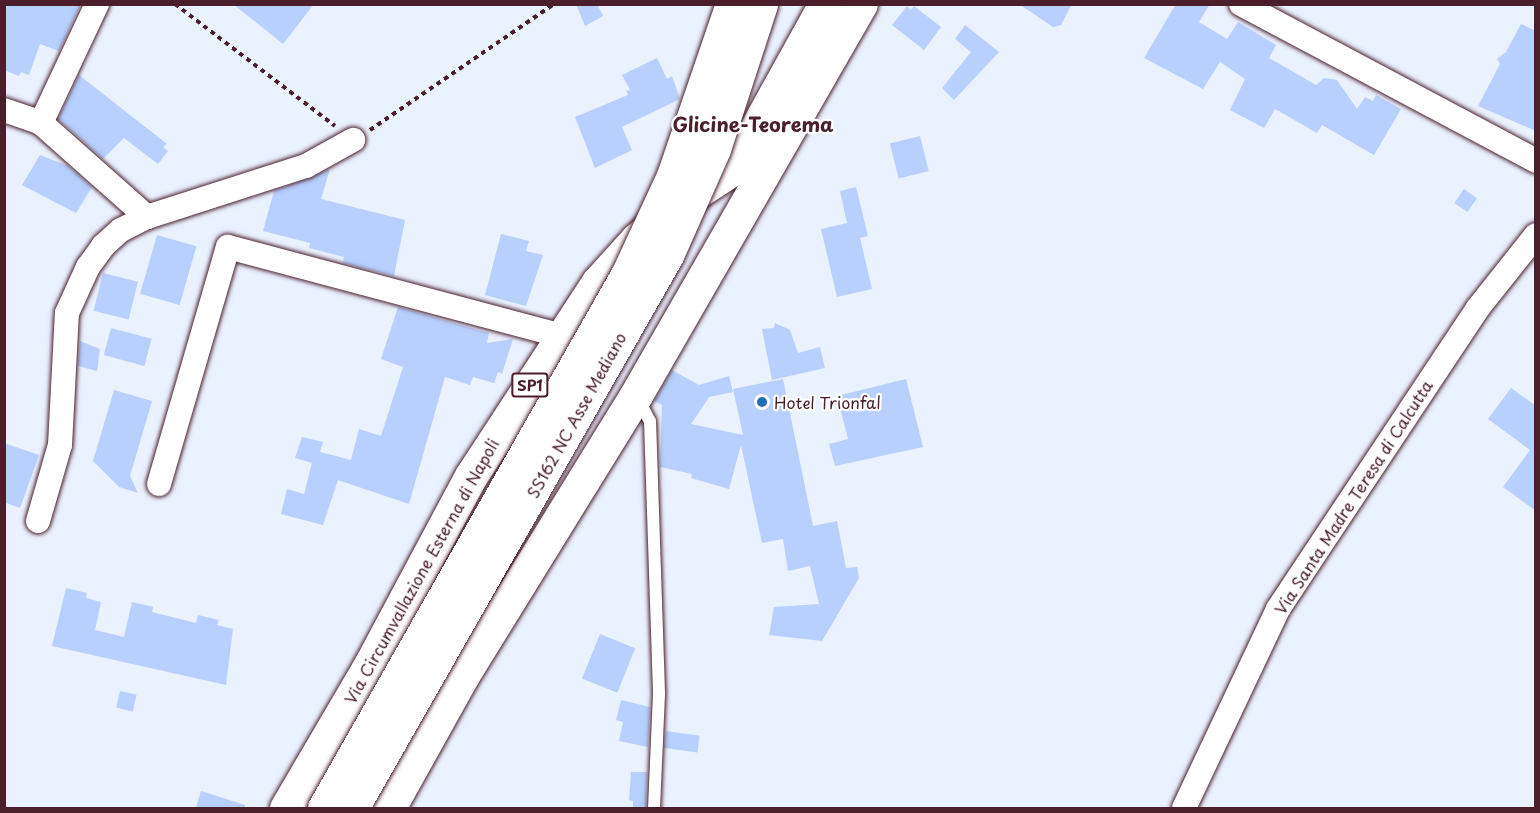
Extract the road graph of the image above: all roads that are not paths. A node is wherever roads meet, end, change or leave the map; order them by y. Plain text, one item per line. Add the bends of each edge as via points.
1 (97, 4) edge
2 (732, 4) edge
3 (761, 4) edge
4 (825, 4) edge
5 (861, 4) edge
6 (1241, 4) edge
7 (4, 110) edge
8 (41, 123) junction
9 (353, 140) road end
10 (1536, 161) edge
11 (147, 217) junction
12 (1536, 235) edge
13 (562, 336) junction
14 (636, 395) junction
15 (159, 484) dead end
16 (38, 521) dead end
17 (286, 808) edge
18 (324, 808) edge
19 (352, 808) edge
20 (389, 808) edge
21 (654, 808) edge
22 (1184, 808) edge

1 - 8 street
2 - 18 main road, SS162 NC Asse Mediano, bridge via 673,176 628,273
3 - 19 main road, SS162 NC Asse Mediano, bridge via 714,149 667,255
4 - 13 main road, Via Circumvallazione Esterna di Napoli / SP1 via 734,168 673,208 636,240 598,282
5 - 14 main road
6 - 10 street
7 - 8 street
8 - 11 street
9 - 11 street via 306,166
11 - 16 street via 121,230 103,246 73,296 67,313 60,445
12 - 22 street, Via Santa Madre Teresa di Calcutta via 1478,308 1278,609
13 - 15 street via 228,247
13 - 17 main road, Via Circumvallazione Esterna di Napoli / SP1 via 471,476 371,663
14 - 20 main road via 463,675
14 - 21 lane via 650,421 659,694

